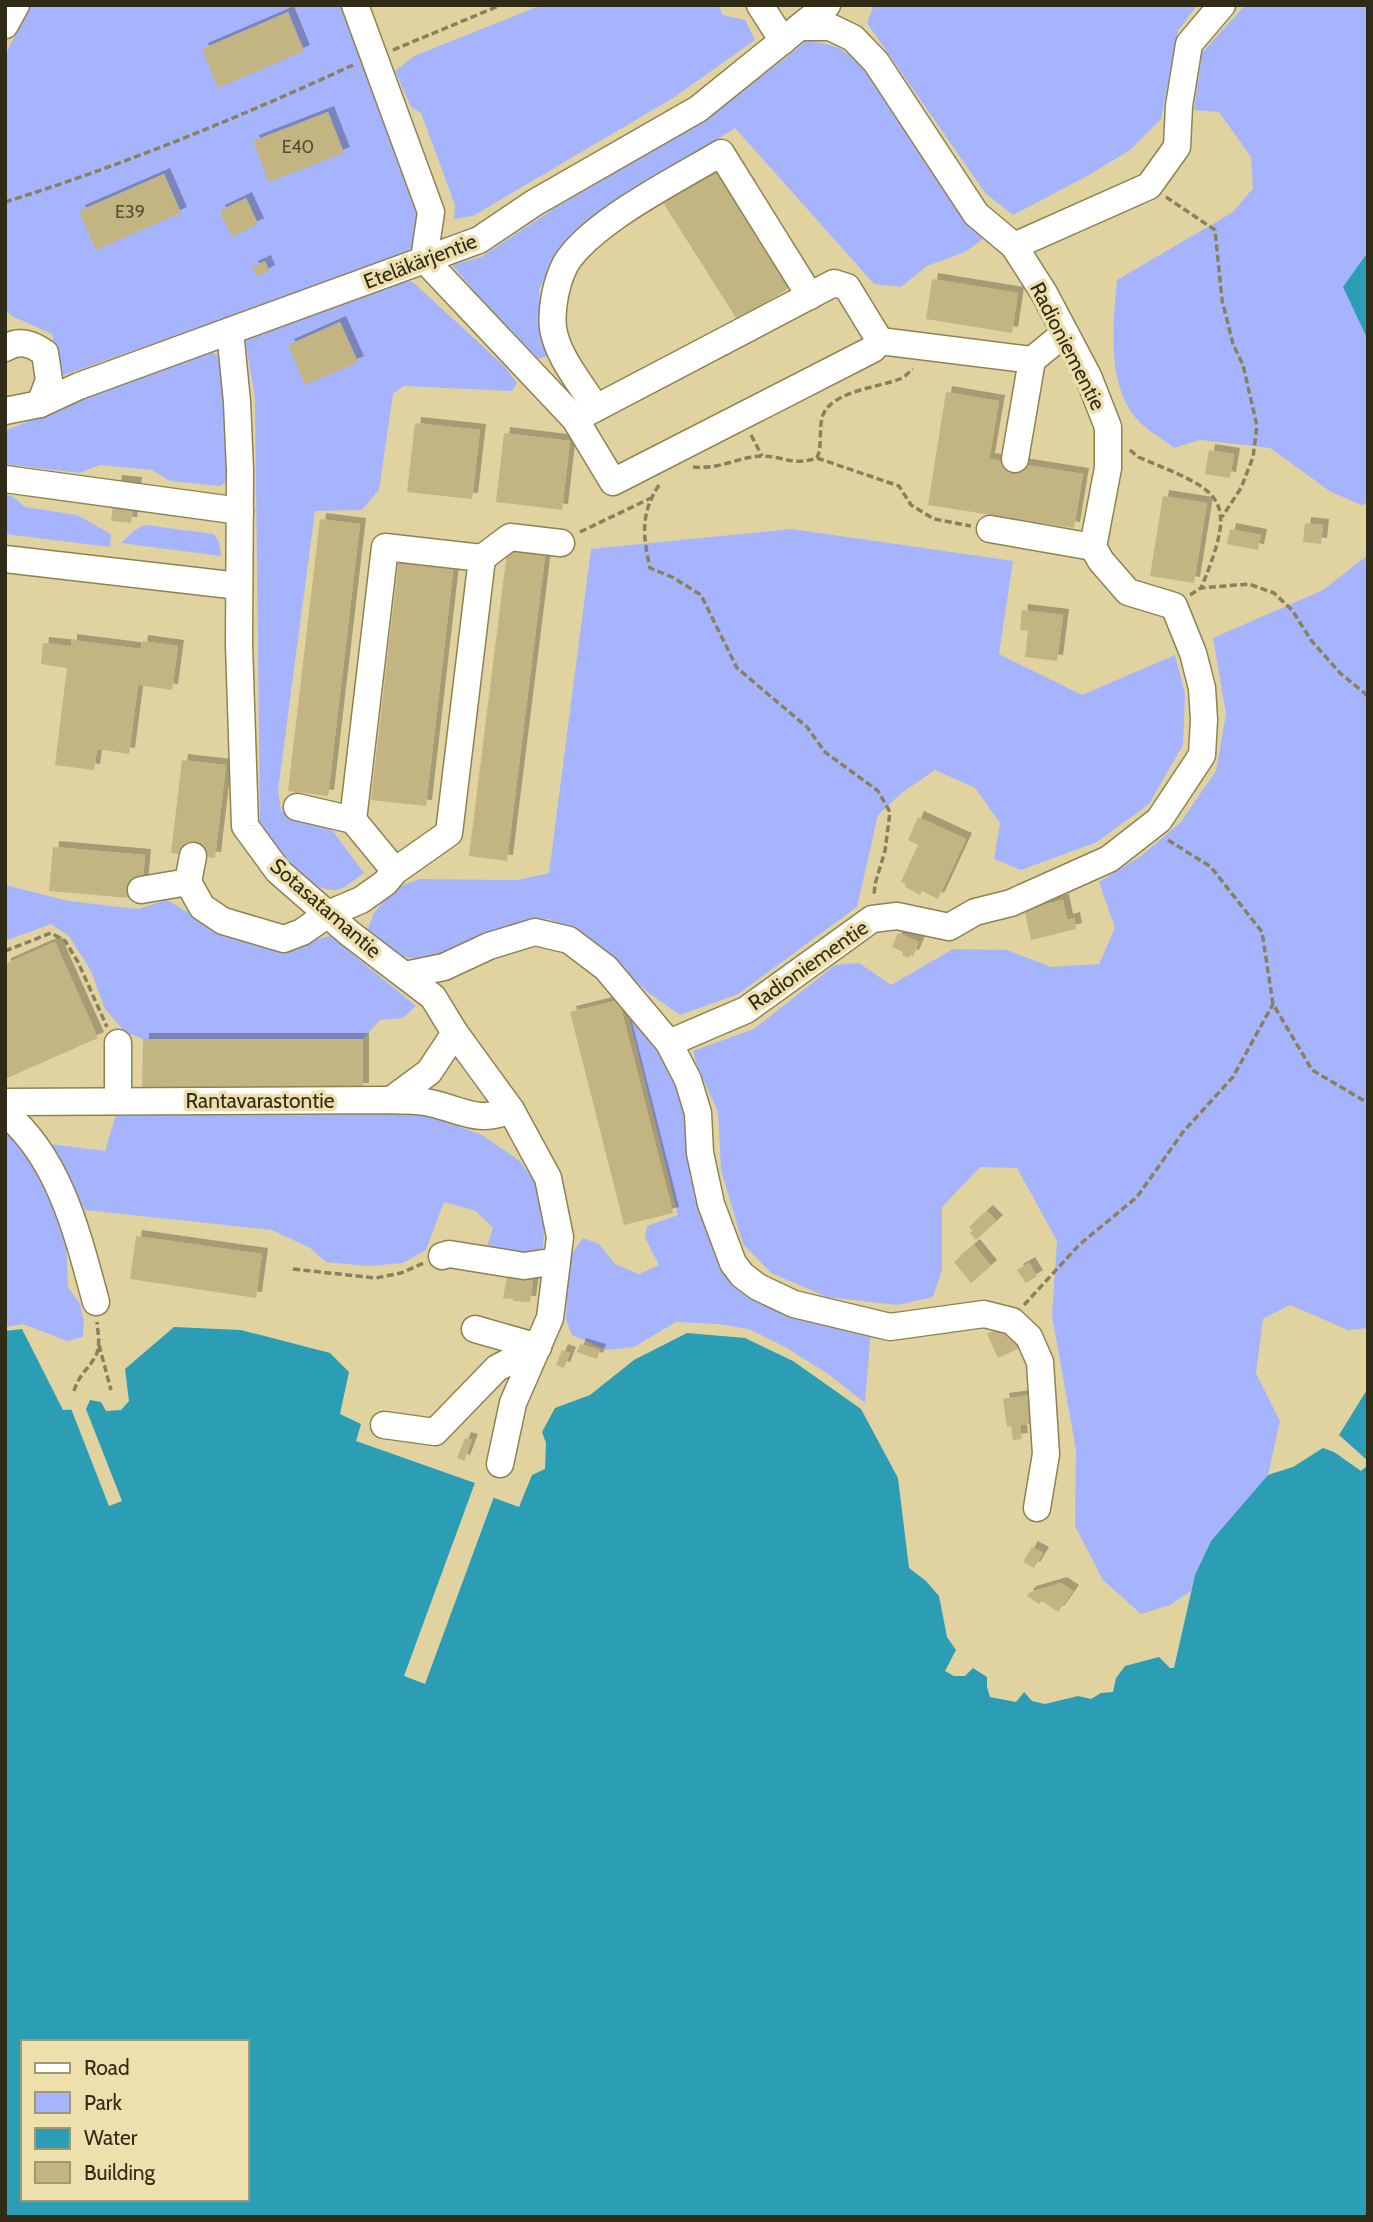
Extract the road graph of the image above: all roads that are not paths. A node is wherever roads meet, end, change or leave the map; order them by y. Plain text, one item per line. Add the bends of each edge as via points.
1 (16, 5) edge
2 (355, 5) edge
3 (760, 5) edge
4 (827, 5) edge
5 (1222, 5) edge
6 (5, 25) edge
7 (792, 34) junction
8 (1014, 246) junction
9 (424, 259) junction
10 (810, 296) junction
11 (230, 331) junction
12 (1065, 333) junction
13 (880, 341) junction
14 (5, 348) edge
15 (1032, 360) junction
16 (40, 404) junction
17 (5, 411) edge
18 (585, 414) junction
19 (1015, 459) dead end
20 (17, 481) edge
21 (240, 512) junction
22 (990, 529) road end
23 (561, 543) road end
24 (1093, 547) junction
25 (482, 558) junction
26 (5, 559) edge
27 (239, 586) junction
28 (297, 807) dead end
29 (353, 820) junction
30 (194, 856) dead end
31 (395, 871) junction
32 (188, 882) junction
33 (141, 890) dead end
34 (328, 914) junction
35 (405, 975) junction
36 (455, 1034) junction
37 (118, 1043) road end
38 (669, 1043) junction
39 (118, 1100) junction
40 (391, 1100) junction
41 (5, 1102) edge
42 (511, 1110) junction
43 (5, 1113) edge
44 (442, 1256) road end
45 (557, 1261) junction
46 (96, 1302) road end
47 (475, 1329) dead end
48 (538, 1347) junction
49 (384, 1425) dead end
50 (500, 1464) dead end
51 (1037, 1507) dead end

1 - 6 street
2 - 9 street via 431,212
3 - 7 street
4 - 7 street, Eteläkärjentie
5 - 8 street via 1189,44 1177,147 1149,186
7 - 8 street, Radioniementie via 830,27 853,38 876,62 976,214
7 - 9 street, Eteläkärjentie via 698,108 479,240
8 - 12 street, Radioniementie
9 - 11 street, Eteläkärjentie
9 - 18 street
10 - 13 street via 834,283 847,287
10 - 18 street
10 - 18 street via 720,153 592,234 566,265 554,294 553,329
11 - 16 street, Eteläkärjentie
11 - 21 street, Sotasatamantie
12 - 15 street
12 - 24 street, Radioniementie via 1108,427 1108,468
13 - 15 street
13 - 18 street via 873,349 613,482
14 - 16 street via 31,343 45,353 49,380
15 - 19 street
16 - 17 street, Eteläkärjentie
20 - 21 street
21 - 27 street, Sotasatamantie
22 - 24 street
23 - 25 street via 510,537
24 - 38 street, Radioniementie via 1128,592 1174,606 1202,688 1202,755 1159,820 1109,859 948,927 897,916 872,919 746,1010
25 - 29 street via 385,547
25 - 31 street via 449,833
26 - 27 street
27 - 34 street, Sotasatamantie via 245,826 278,871
28 - 29 street
29 - 31 street
30 - 32 street
31 - 34 street via 361,900
32 - 33 street
32 - 34 street via 202,907 223,921 284,939
34 - 35 street, Sotasatamantie
35 - 36 street, Sotasatamantie via 433,997
35 - 38 street via 444,967 535,932 569,940 606,968
36 - 40 street via 429,1072
36 - 42 street, Sotasatamantie
37 - 39 street
38 - 51 street via 698,1113 710,1204 742,1275 794,1304 890,1328 984,1314 1012,1321 1029,1337 1040,1362 1046,1454
39 - 40 street, Rantavarastontie
39 - 41 street, Rantavarastontie
40 - 42 street, Rantavarastontie via 429,1103 467,1116 497,1116
42 - 45 street, Sotasatamantie via 548,1178 560,1237
43 - 46 street via 22,1127 46,1161 81,1247
44 - 45 street via 524,1266
45 - 48 street, Sotasatamantie via 550,1318
47 - 48 street
48 - 49 street via 496,1368 435,1432
48 - 50 street, Sotasatamantie via 513,1403

